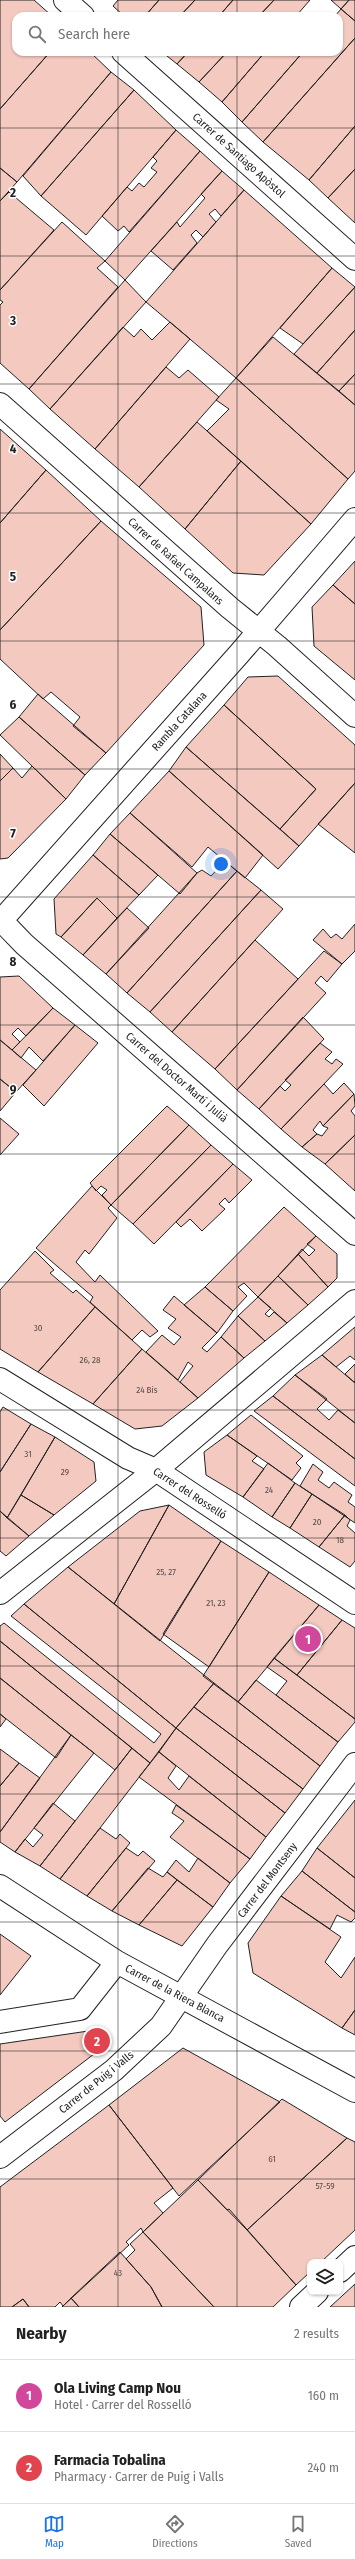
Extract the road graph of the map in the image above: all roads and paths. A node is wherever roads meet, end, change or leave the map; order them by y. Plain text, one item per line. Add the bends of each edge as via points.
1 (65, 0) edge
2 (78, 12) edge
3 (127, 56) edge
4 (355, 259) edge
5 (0, 404) edge
6 (355, 519) edge
7 (258, 630) junction
8 (355, 716) edge
9 (0, 920) edge
10 (355, 1234) edge
11 (355, 1301) edge
12 (0, 1379) edge
13 (156, 1470) junction
14 (0, 1593) edge
15 (355, 1603) edge
16 (355, 1764) edge
17 (0, 1886) edge
18 (117, 1962) junction
19 (181, 1997) junction
20 (0, 2022) edge
21 (355, 2091) edge
22 (0, 2157) edge
23 (355, 2257) edge
24 (343, 2268) edge
25 (314, 2295) edge
26 (301, 2307) edge

1 - 2 street
3 - 4 street, Carrer de Santiago Apòstol
5 - 7 street, Carrer de Rafael Campalans
6 - 7 street, Rambla Catalana
7 - 8 street, Carrer de Rafael Campalans
7 - 9 street, Rambla Catalana
9 - 10 street, Carrer del Doctor Martí i Julià via 24,944
11 - 13 street
12 - 13 street, Carrer del Rosselló via 128,1458
13 - 14 street
13 - 15 street, Carrer del Rosselló
16 - 19 street, Carrer del Montseny via 221,1939
17 - 18 street, Carrer de la Riera Blanca
18 - 19 street, Carrer de la Riera Blanca
18 - 20 street via 80,2009
19 - 21 street, Carrer de la Riera Blanca
19 - 22 street, Carrer de Puig i Valls via 161,2026 114,2070
23 - 24 street
25 - 26 street

